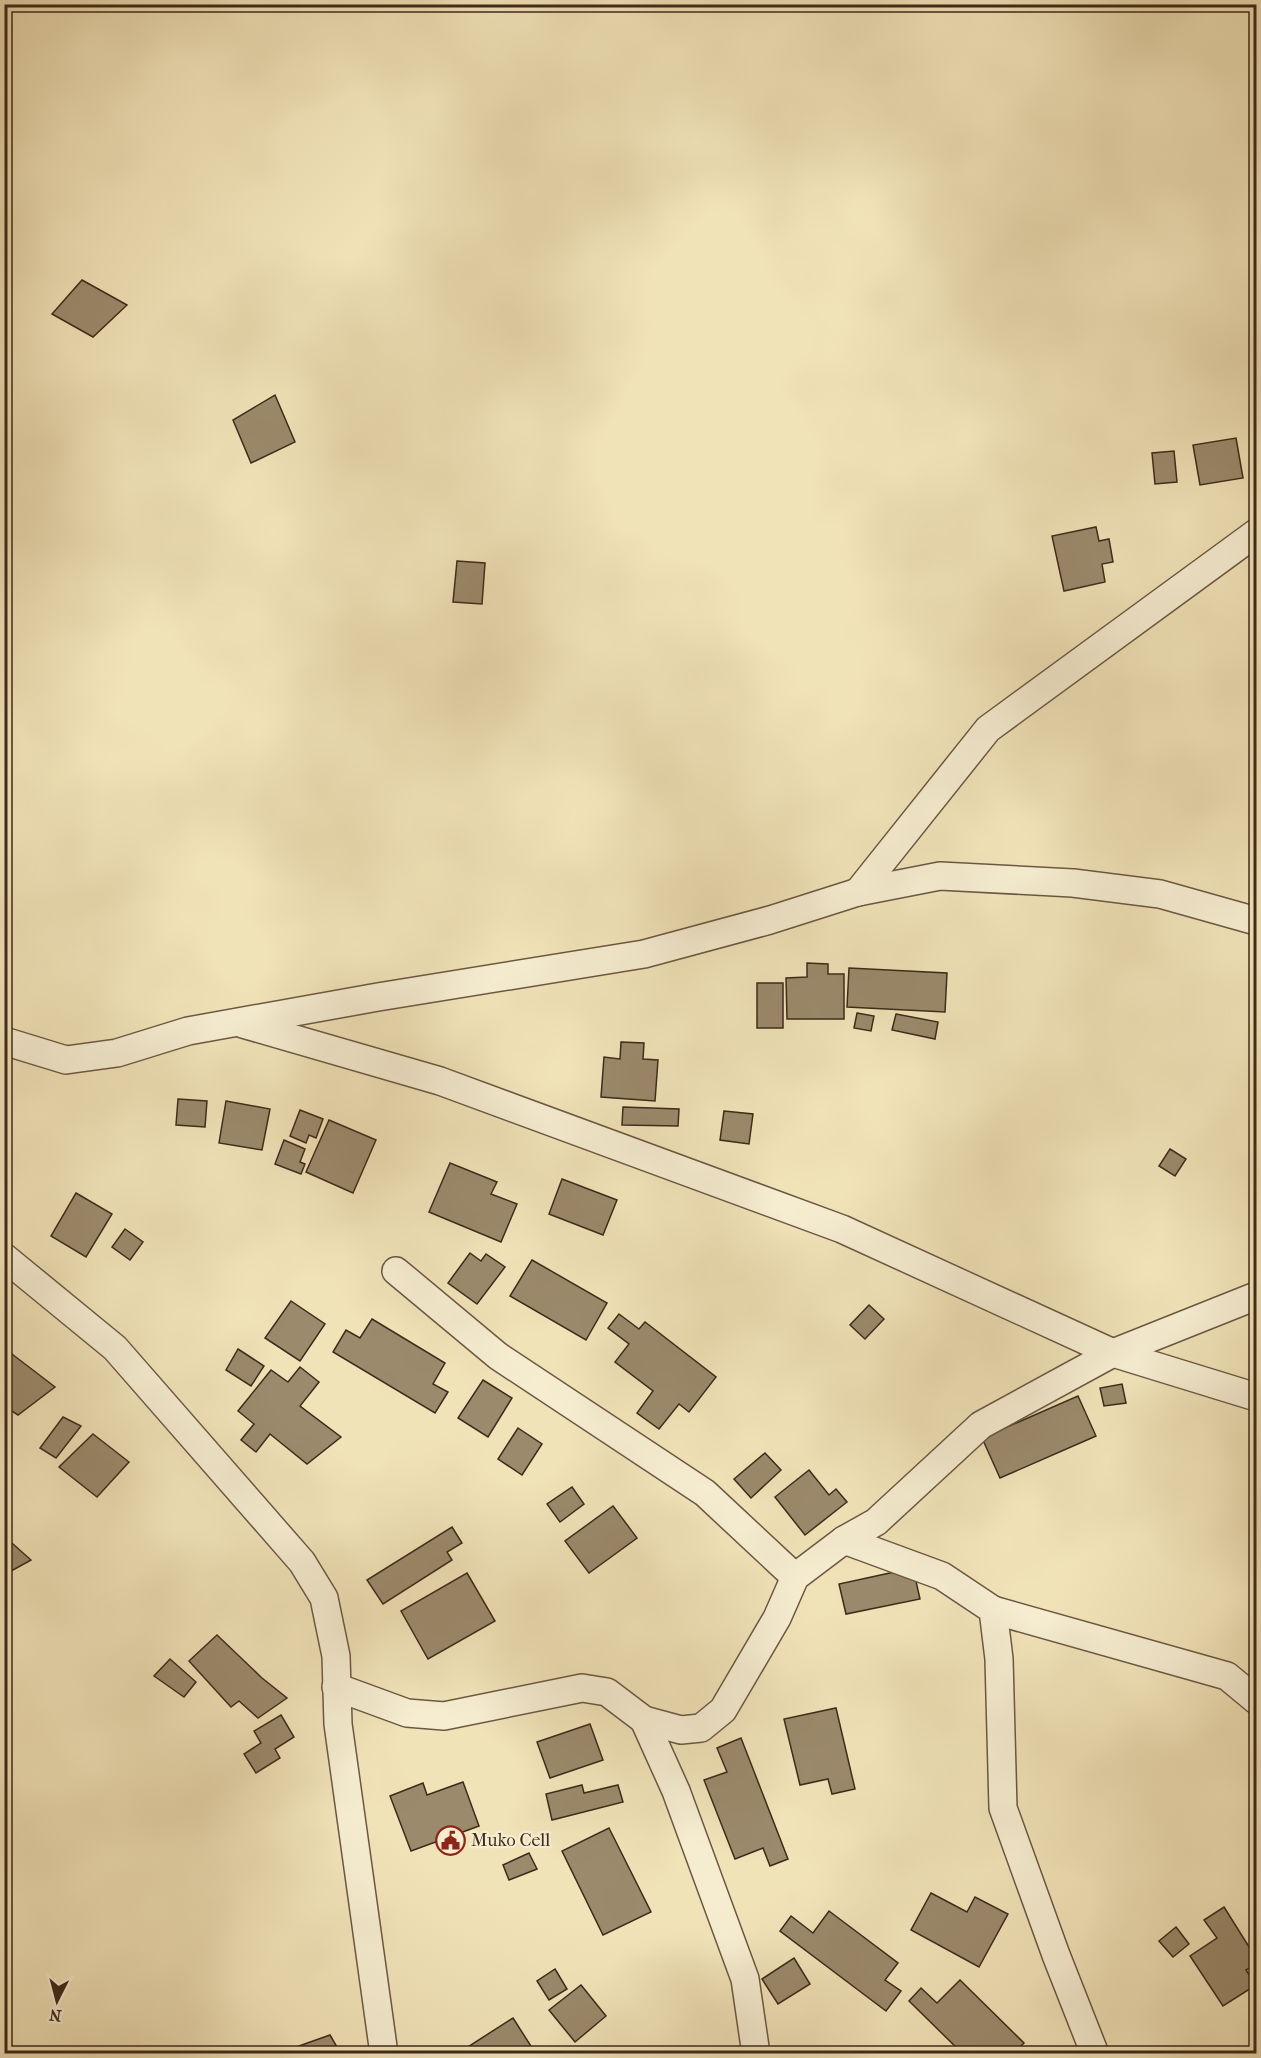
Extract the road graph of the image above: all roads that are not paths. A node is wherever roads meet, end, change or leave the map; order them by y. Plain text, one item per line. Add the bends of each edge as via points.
1 (1257, 533) edge
2 (858, 892) junction
3 (1257, 921) edge
4 (236, 1022) junction
5 (4, 1041) edge
6 (4, 1257) edge
7 (396, 1271) dead end
8 (1257, 1296) edge
9 (1113, 1353) junction
10 (1257, 1396) edge
11 (844, 1540) junction
12 (795, 1577) junction
13 (993, 1610) junction
14 (336, 1687) junction
15 (1257, 1700) edge
16 (644, 1720) junction
17 (384, 2054) edge
18 (756, 2054) edge
19 (1093, 2054) edge

1 - 2 street via 988,729
2 - 3 street via 940,876 1073,883 1160,894
2 - 4 street via 644,954
4 - 5 street via 188,1031 117,1053 66,1060
4 - 9 street via 440,1081 842,1229
6 - 14 street via 115,1348 302,1563 324,1598 336,1656
7 - 12 street via 498,1356 705,1493
8 - 9 street
9 - 10 street
9 - 11 street via 981,1425 876,1522
11 - 12 street
11 - 13 street via 942,1576
12 - 16 street via 777,1618 723,1710 702,1728 681,1730
13 - 15 street via 1227,1676
13 - 19 street via 999,1659 1003,1808
14 - 16 street via 407,1713 444,1716 582,1688 607,1692
14 - 17 street
16 - 18 street via 676,1791 745,1978

